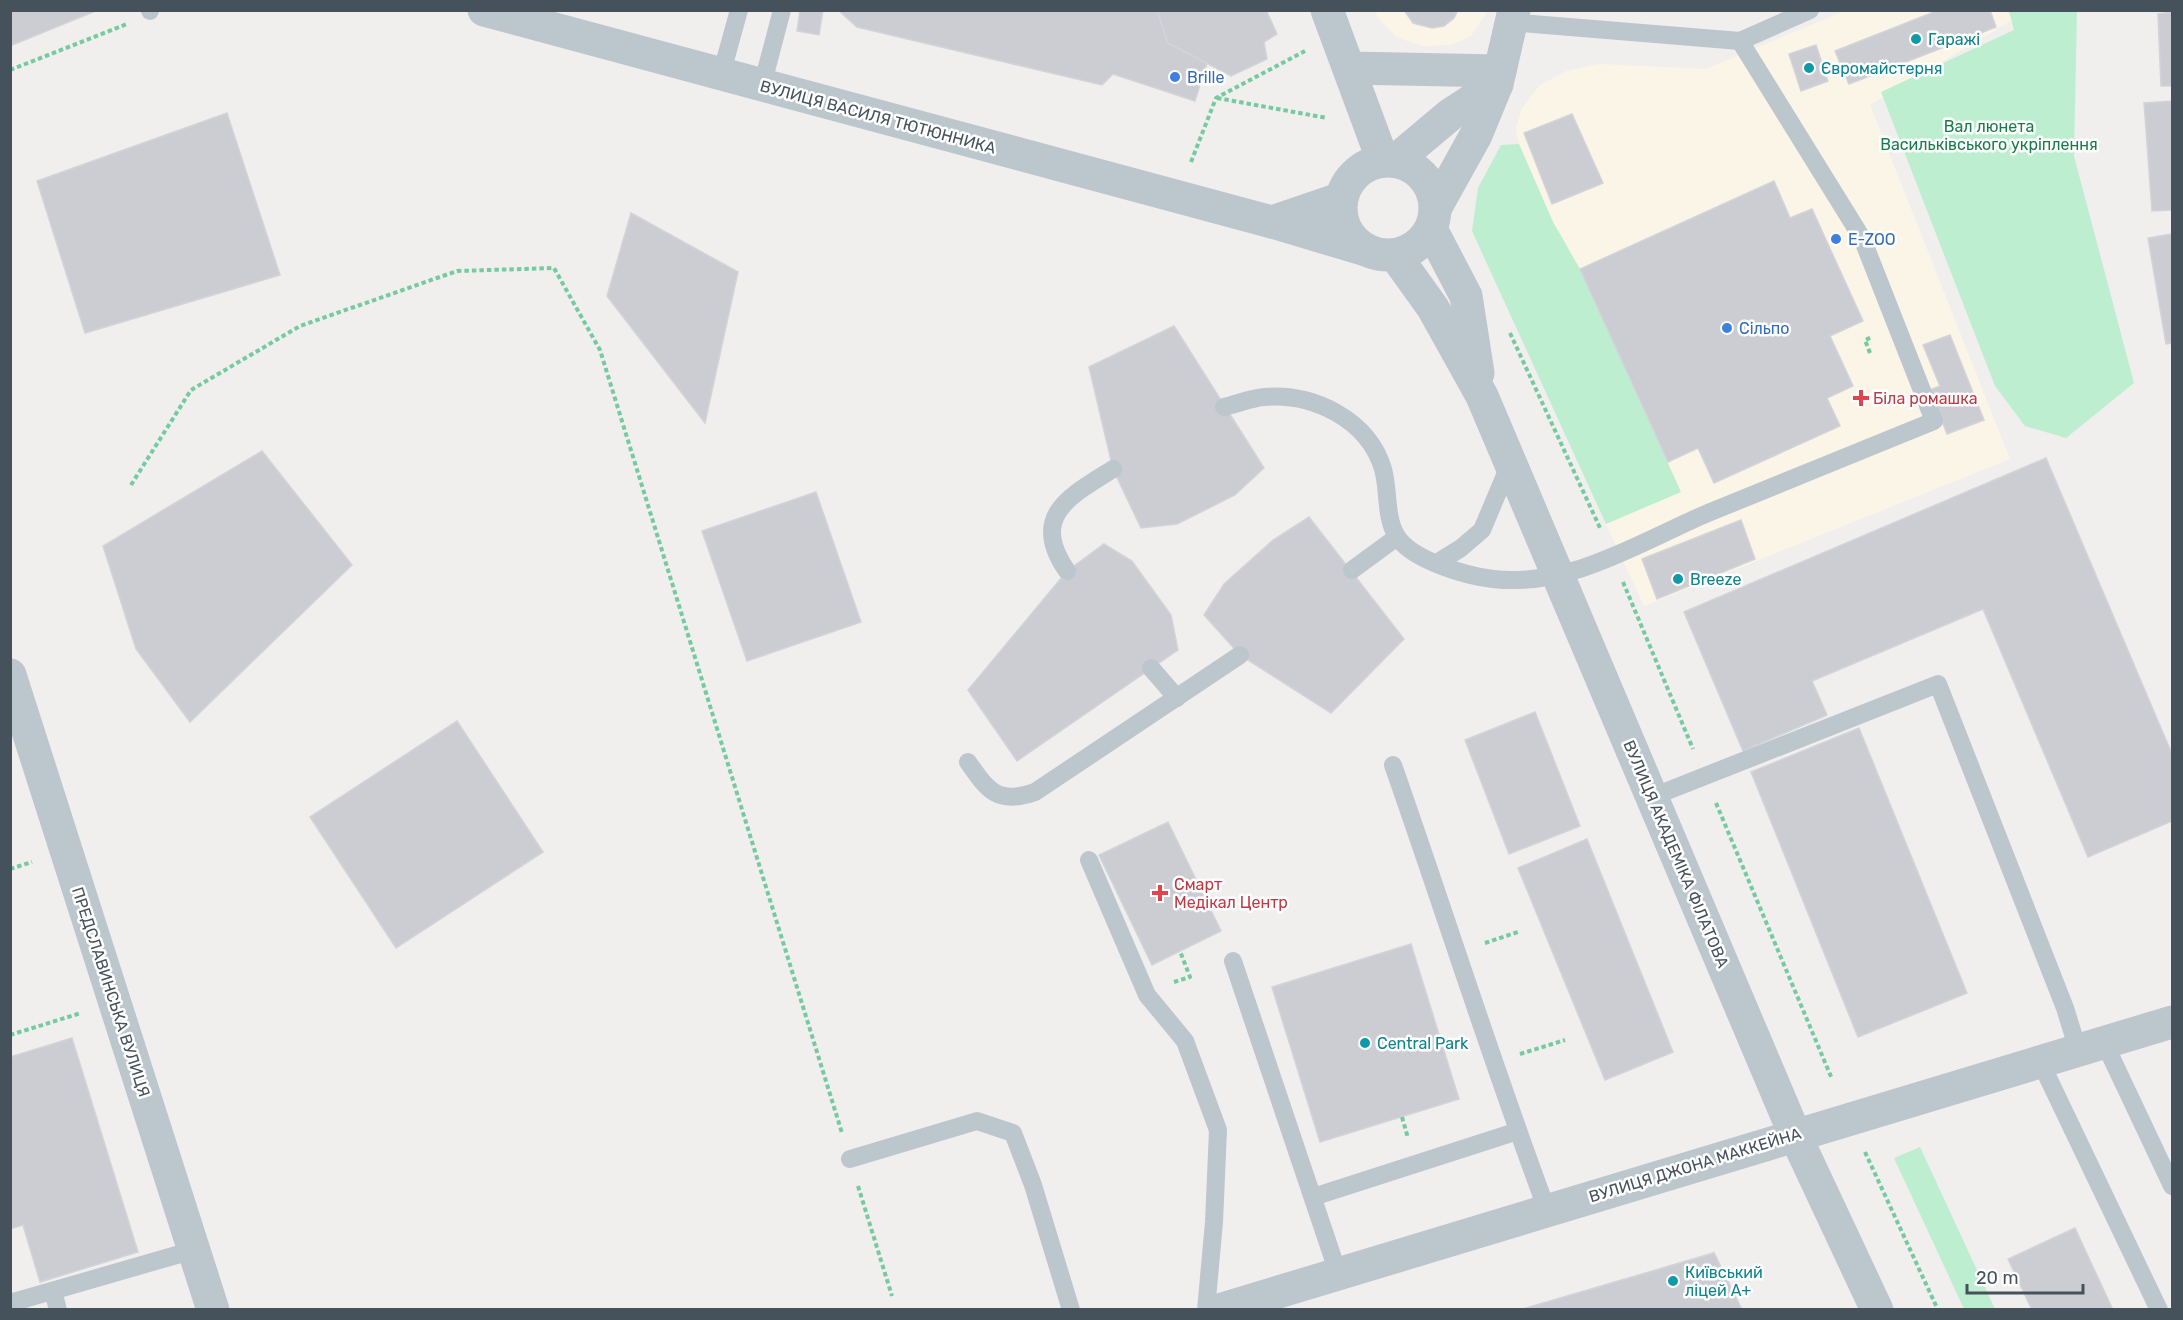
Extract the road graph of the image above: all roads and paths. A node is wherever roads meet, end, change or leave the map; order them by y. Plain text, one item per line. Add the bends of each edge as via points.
1 (484, 10) edge
2 (739, 10) edge
3 (782, 10) edge
4 (1327, 10) edge
5 (1810, 10) edge
6 (150, 11) edge
7 (1512, 16) edge
8 (1740, 41) junction
9 (1306, 50) dead end
10 (1350, 68) junction
11 (10, 70) edge
12 (721, 75) junction
13 (1498, 77) junction
14 (762, 86) junction
15 (1216, 98) junction
16 (1337, 120) dead end
17 (1389, 161) junction
18 (1188, 168) dead end
19 (1342, 198) junction
20 (1433, 218) junction
21 (1272, 222) junction
22 (1380, 253) junction
23 (1506, 323) dead end
24 (1482, 396) junction
25 (1224, 407) dead end
26 (1509, 466) junction
27 (1113, 469) dead end
28 (131, 485) dead end
29 (1397, 537) junction
30 (1613, 558) junction
31 (1437, 563) junction
32 (1352, 570) dead end
33 (1067, 571) dead end
34 (1556, 574) junction
35 (1240, 655) dead end
36 (1151, 668) dead end
37 (10, 675) edge
38 (1177, 698) junction
39 (968, 762) dead end
40 (1393, 765) dead end
41 (1705, 778) junction
42 (1652, 797) junction
43 (1089, 860) dead end
44 (36, 861) dead end
45 (10, 869) edge
46 (1518, 932) dead end
47 (1459, 952) junction
48 (1233, 961) dead end
49 (82, 1013) dead end
50 (2172, 1022) edge
51 (10, 1035) edge
52 (1564, 1040) dead end
53 (2091, 1046) junction
54 (2040, 1061) junction
55 (1493, 1062) junction
56 (1832, 1079) dead end
57 (1402, 1117) dead end
58 (1518, 1131) junction
59 (1795, 1135) junction
60 (1409, 1138) dead end
61 (1862, 1146) dead end
62 (850, 1159) junction
63 (2172, 1186) edge
64 (1313, 1197) junction
65 (1547, 1210) junction
66 (194, 1250) junction
67 (1338, 1273) junction
68 (53, 1291) junction
69 (892, 1296) dead end
70 (10, 1303) edge
71 (58, 1310) edge
72 (213, 1310) edge
73 (1071, 1310) edge
74 (1206, 1310) edge
75 (1219, 1310) edge
76 (1877, 1310) edge
77 (1938, 1310) edge
78 (2159, 1310) edge

1 - 12 street, ВУЛИЦЯ ВАСИЛЯ ТЮТЮННИКА
2 - 12 lane
3 - 14 lane
4 - 10 street
5 - 8 lane
6 - 11 path via 130,23
7 - 8 lane
7 - 13 street
8 - 30 lane via 1862,238 1934,421 1706,514
9 - 15 path
10 - 13 street
10 - 17 street
12 - 14 street, ВУЛИЦЯ ВАСИЛЯ ТЮТЮННИКА
13 - 17 street
13 - 20 street via 1476,135
14 - 21 street, ВУЛИЦЯ ВАСИЛЯ ТЮТЮННИКА
15 - 16 path
15 - 18 path
17 - 19 street via 1369,165 1356,173
17 - 20 street via 1411,167 1424,177 1432,191
19 - 21 street
19 - 22 street via 1340,213 1353,241
20 - 22 street via 1422,242 1409,251
20 - 24 street, ВУЛИЦЯ АКАДЕМІКА ФІЛАТОВА via 1466,296
21 - 22 street, ВУЛИЦЯ ВАСИЛЯ ТЮТЮННИКА
22 - 24 street, ВУЛИЦЯ АКАДЕМІКА ФІЛАТОВА via 1434,308
23 - 30 path
24 - 26 street, ВУЛИЦЯ АКАДЕМІКА ФІЛАТОВА
25 - 29 lane via 1264,397 1310,402 1340,413 1368,438 1382,466 1389,492 1390,519
26 - 31 lane via 1482,530
26 - 34 street, ВУЛИЦЯ АКАДЕМІКА ФІЛАТОВА
27 - 33 lane via 1068,497 1055,514 1051,535 1056,556
28 - 62 path via 191,390 300,326 457,271 554,268 600,350
29 - 31 lane via 1416,553
29 - 32 lane
30 - 34 lane
30 - 41 path
31 - 34 lane via 1494,579
34 - 42 street, ВУЛИЦЯ АКАДЕМІКА ФІЛАТОВА
35 - 38 lane
36 - 38 lane
37 - 66 street, ПРЕДСЛАВИНСЬКА ВУЛИЦЯ
38 - 39 lane via 1035,792 1018,798 1000,796 987,788
40 - 47 lane
41 - 42 lane
41 - 53 lane via 1938,684 2065,1008
41 - 56 path
42 - 59 street, ВУЛИЦЯ АКАДЕМІКА ФІЛАТОВА
43 - 74 lane via 1147,995 1185,1041 1218,1130
44 - 45 path
46 - 47 path
47 - 55 lane
48 - 64 lane
49 - 51 path
50 - 53 street, ВУЛИЦЯ ДЖОНА МАККЕЙНА
52 - 55 path
53 - 54 street, ВУЛИЦЯ ДЖОНА МАККЕЙНА
53 - 63 lane
54 - 59 street, ВУЛИЦЯ ДЖОНА МАККЕЙНА
54 - 78 lane
55 - 58 lane
57 - 60 path
58 - 64 lane
58 - 65 lane
59 - 65 street, ВУЛИЦЯ ДЖОНА МАККЕЙНА
59 - 76 street, ВУЛИЦЯ АКАДЕМІКА ФІЛАТОВА
61 - 77 path
62 - 69 path
62 - 73 lane via 977,1121 1013,1133
64 - 67 lane
65 - 67 street, ВУЛИЦЯ ДЖОНА МАККЕЙНА
66 - 68 lane
66 - 72 street, ПРЕДСЛАВИНСЬКА ВУЛИЦЯ
67 - 75 street, ВУЛИЦЯ ДЖОНА МАККЕЙНА
68 - 70 lane
68 - 71 lane

